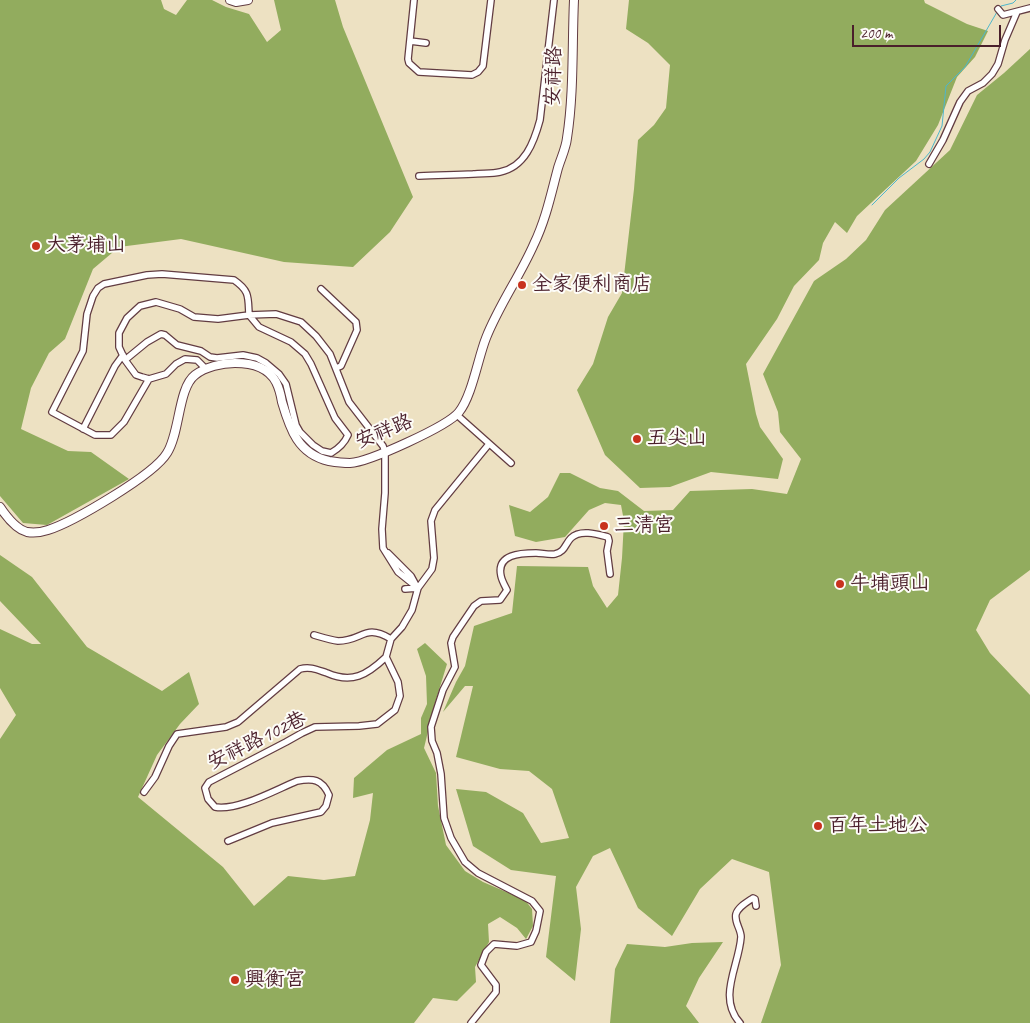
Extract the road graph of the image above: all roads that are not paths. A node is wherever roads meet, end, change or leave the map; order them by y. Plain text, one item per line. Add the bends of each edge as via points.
1 (230, 0) edge
2 (248, 0) edge
3 (414, 0) edge
4 (491, 0) edge
5 (554, 0) edge
6 (574, 0) edge
7 (1030, 8) edge
8 (998, 9) dead end
9 (1017, 12) junction
10 (410, 41) junction
11 (426, 43) dead end
12 (929, 164) dead end
13 (419, 176) dead end
14 (321, 289) dead end
15 (249, 315) junction
16 (124, 358) junction
17 (336, 368) junction
18 (206, 369) junction
19 (149, 379) junction
20 (457, 415) junction
21 (83, 429) junction
22 (489, 444) junction
23 (385, 452) junction
24 (511, 463) dead end
25 (0, 507) edge
26 (610, 574) dead end
27 (418, 588) junction
28 (405, 589) dead end
29 (314, 635) dead end
30 (392, 639) junction
31 (386, 657) junction
32 (144, 792) dead end
33 (228, 841) dead end
34 (756, 906) dead end
35 (471, 1023) edge
36 (740, 1023) edge

1 - 2 street
3 - 10 street
4 - 10 street via 483,66 478,72 466,75 419,72 408,59
5 - 13 street via 540,120 536,135 522,160 499,172
6 - 20 street, 安祥路 via 568,135 545,218 498,312 467,399
7 - 9 street
8 - 9 street via 1003,15
9 - 12 street via 1004,40 998,64 983,83 968,90
10 - 11 street
14 - 17 street via 357,326 341,366
15 - 16 street via 218,319 194,317 156,302 140,306 127,318 119,333 119,347
15 - 16 street via 255,324 291,342 308,358 334,418 348,435 331,453 322,451 300,432 286,384 279,374 257,358 244,355 217,358 177,345 161,334
15 - 17 street via 276,314 301,322 330,354
15 - 21 street via 248,294 234,280 162,274 104,284 98,288 87,314 83,351 52,412
16 - 19 street via 136,374
16 - 21 street via 115,366
17 - 23 street via 349,402
18 - 19 street via 197,360 185,359 166,374
18 - 23 street, 安祥路 via 241,363 266,370 276,381 290,429 314,455 328,461 348,463
18 - 25 street, 安祥路 via 190,380 168,453 143,477 76,517 42,532 20,529
19 - 21 street via 117,431 103,436
20 - 22 street
20 - 23 street, 安祥路
22 - 24 street
22 - 27 street via 435,510 431,521 432,569
23 - 27 street via 383,548 398,572
26 - 35 street via 606,551 609,541 603,535 579,533 562,551 554,554 509,556 501,570 507,590 500,600 481,601 474,606 452,637 455,667 443,690 431,727 441,774 444,818 465,862 478,874 532,901 540,912 530,942 517,946 494,944 486,952 481,965 496,985 496,992
27 - 28 street
27 - 30 street via 412,610
29 - 30 street via 337,641 355,639 372,631
30 - 31 street
31 - 32 street via 371,670 348,679 317,669 300,669 238,722 226,728 177,734
31 - 33 street, 安祥路102巷 via 398,682 400,696 395,710 377,724 315,727 209,782 205,788 208,798 220,808 235,807 306,779 317,780 329,794 326,806 320,812 272,823
34 - 36 street via 753,898 739,908 736,915 741,934 730,983 730,999 732,1011

